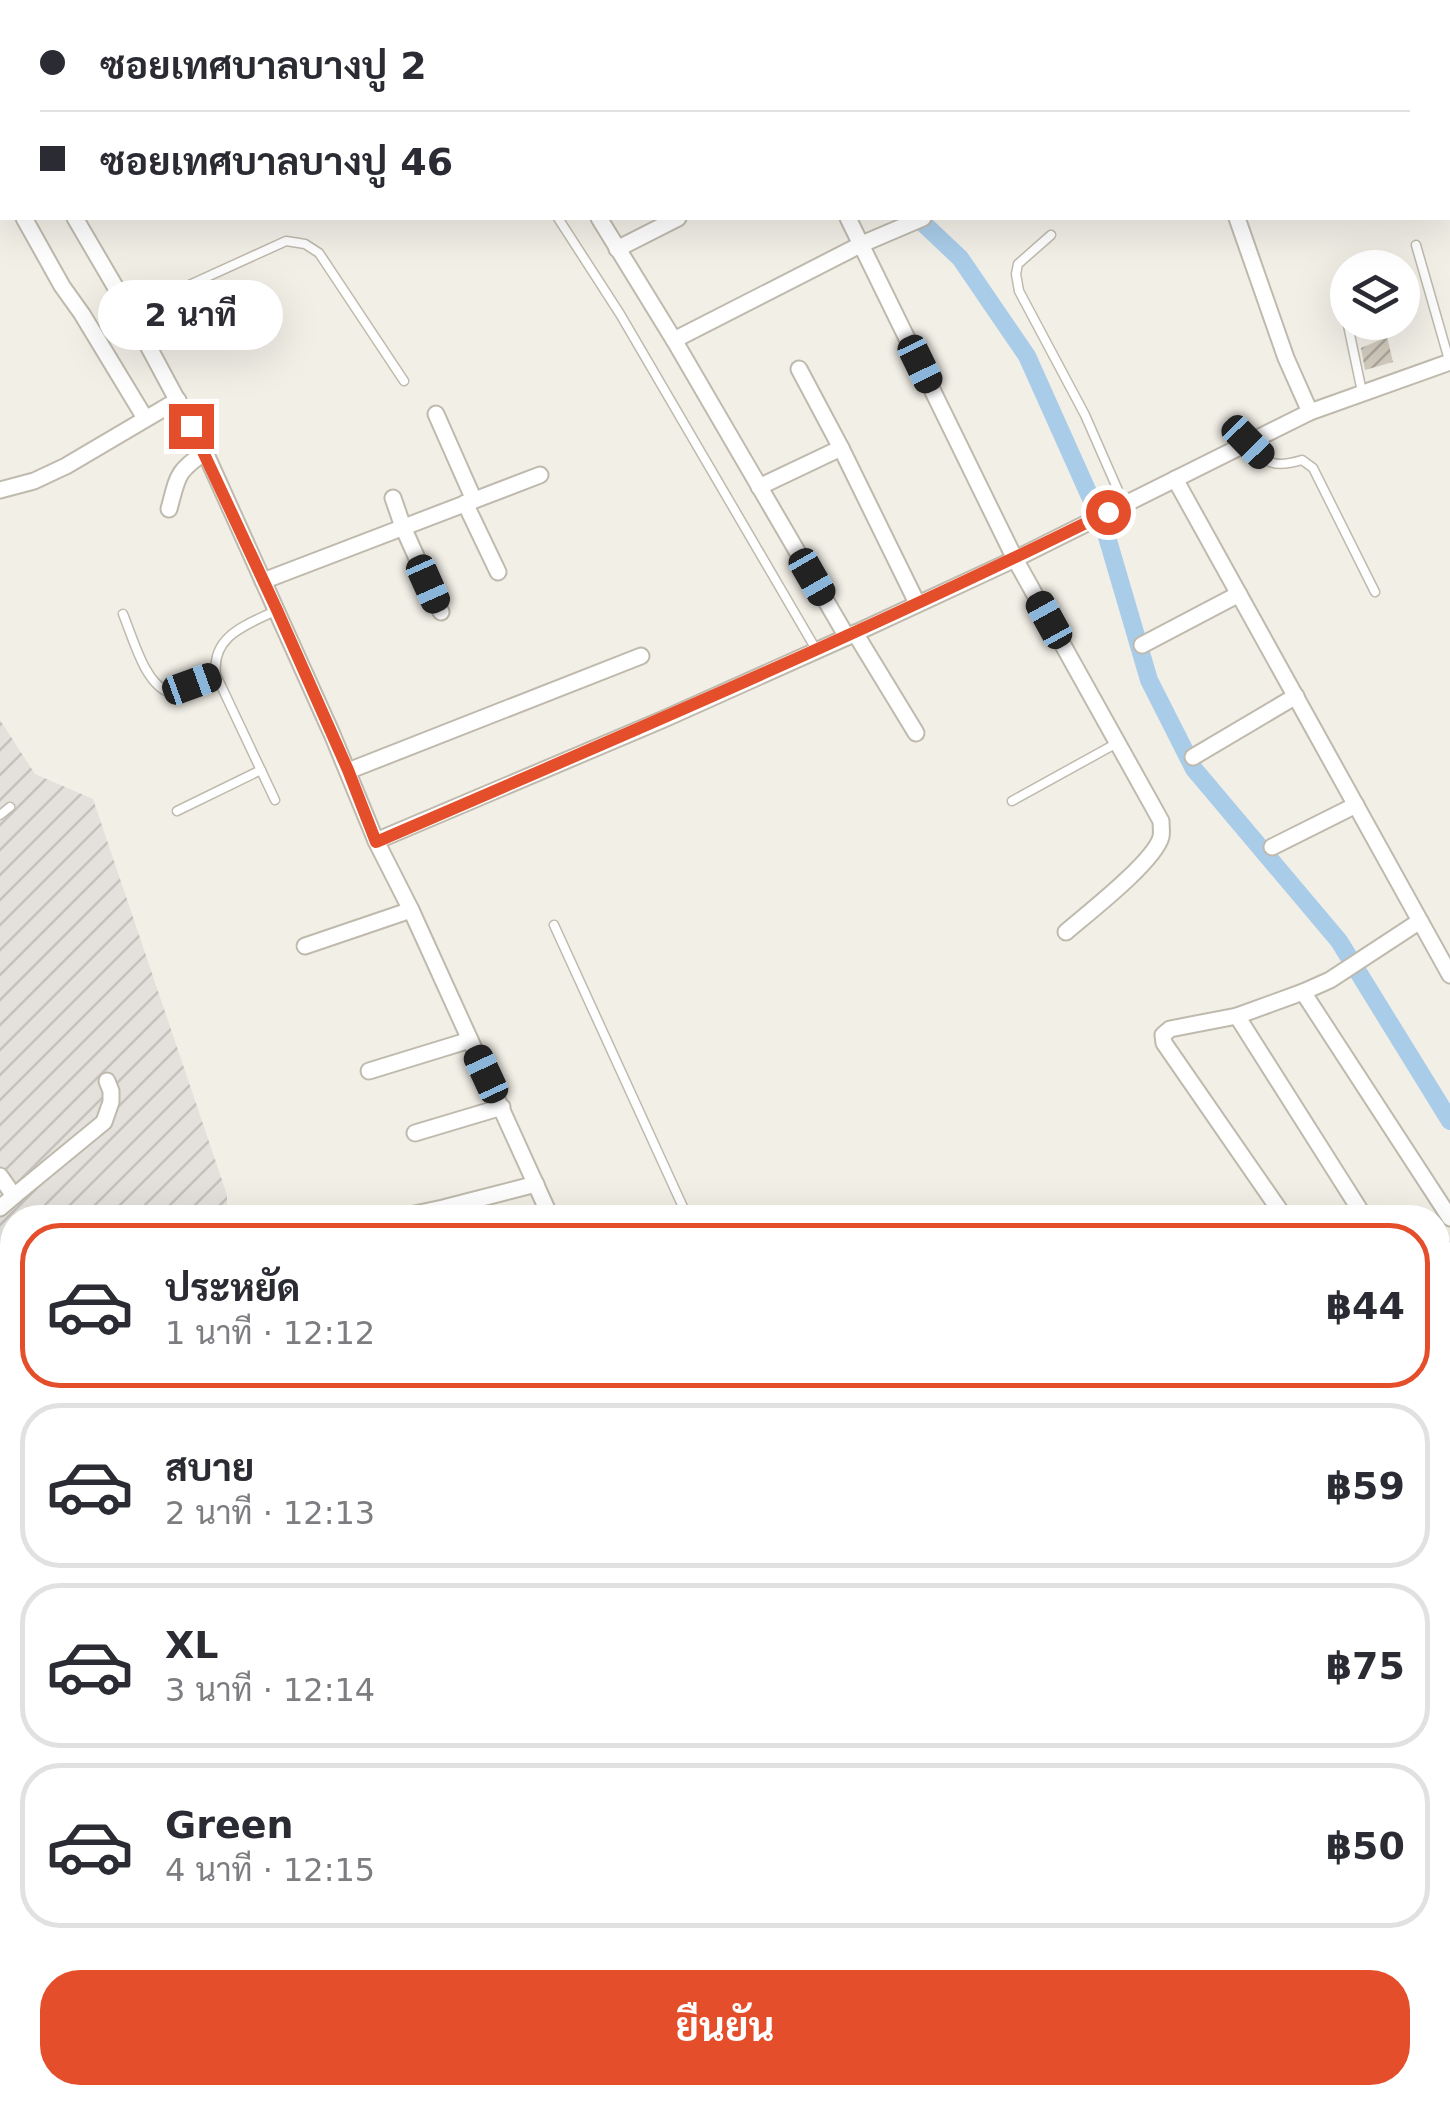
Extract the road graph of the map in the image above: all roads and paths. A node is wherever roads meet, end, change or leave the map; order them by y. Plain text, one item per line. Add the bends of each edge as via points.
1 (25, 220) edge
2 (76, 220) edge
3 (559, 220) edge
4 (600, 220) edge
5 (674, 220) edge
6 (849, 220) edge
7 (917, 220) edge
8 (1238, 220) edge
9 (1051, 235) dead end
10 (862, 244) junction
11 (1416, 245) dead end
12 (617, 249) junction
13 (130, 312) junction
14 (674, 340) junction
15 (1351, 340) edge
16 (1447, 365) edge
17 (799, 369) dead end
18 (404, 381) dead end
19 (1362, 392) junction
20 (178, 400) junction
21 (1310, 412) junction
22 (436, 414) dead end
23 (145, 418) junction
24 (1248, 442) junction
25 (841, 448) junction
26 (205, 452) junction
27 (540, 475) dead end
28 (1175, 479) junction
29 (760, 487) junction
30 (0, 490) edge
31 (393, 498) dead end
32 (470, 502) junction
33 (1124, 504) junction
34 (170, 509) dead end
35 (403, 527) junction
36 (1015, 559) junction
37 (498, 572) dead end
38 (263, 581) junction
39 (1374, 592) dead end
40 (1239, 594) junction
41 (917, 603) junction
42 (277, 610) junction
43 (440, 612) dead end
44 (123, 614) dead end
45 (851, 635) junction
46 (1142, 645) dead end
47 (817, 650) junction
48 (641, 656) dead end
49 (216, 675) junction
50 (1296, 696) junction
51 (916, 733) dead end
52 (1117, 743) junction
53 (1193, 756) dead end
54 (261, 770) junction
55 (348, 770) junction
56 (275, 800) dead end
57 (1012, 801) dead end
58 (1356, 805) junction
59 (10, 807) dead end
60 (177, 811) dead end
61 (0, 815) edge
62 (376, 842) junction
63 (1272, 847) dead end
64 (411, 910) junction
65 (1420, 921) junction
66 (554, 925) dead end
67 (1066, 932) dead end
68 (305, 946) dead end
69 (1450, 974) edge
70 (1303, 992) junction
71 (1237, 1016) junction
72 (470, 1040) junction
73 (370, 1071) dead end
74 (106, 1081) dead end
75 (502, 1108) junction
76 (415, 1133) dead end
77 (0, 1176) edge
78 (536, 1184) junction
79 (14, 1196) junction
80 (4, 1205) edge
81 (454, 1205) edge
82 (545, 1205) edge
83 (682, 1205) edge
84 (1275, 1205) edge
85 (1357, 1205) edge
86 (1442, 1205) edge

1 - 23 street
2 - 13 street
3 - 47 lane
4 - 12 street
5 - 12 street
6 - 10 street
7 - 10 street
8 - 21 street
9 - 33 lane via 1018,264 1019,291
10 - 14 street
10 - 36 street
11 - 16 lane
12 - 14 street
13 - 18 lane via 286,241 304,244 319,253
13 - 20 street
14 - 29 street
15 - 19 lane
16 - 19 street
17 - 25 street
19 - 21 street
20 - 23 street
20 - 26 street
21 - 24 street
22 - 32 street
23 - 30 street via 66,466
24 - 28 street
24 - 39 lane via 1266,462 1302,460 1312,468
25 - 29 street
25 - 41 street
26 - 34 street via 184,466
26 - 38 street
27 - 32 street
28 - 33 street
28 - 40 street
29 - 45 street
31 - 35 street
32 - 35 street
32 - 37 street
33 - 36 street
35 - 38 street
35 - 43 street
36 - 41 street
36 - 52 street
38 - 42 street
40 - 46 street
40 - 50 street
41 - 45 street
42 - 49 lane via 232,632 214,662
42 - 55 street
44 - 49 lane via 158,688 168,692
45 - 47 street
45 - 51 street
47 - 62 street
48 - 55 street
49 - 54 lane
50 - 53 street
50 - 58 street
52 - 57 lane
52 - 67 street via 1161,821 1162,835 1134,872
54 - 56 lane
54 - 60 lane
55 - 62 street
58 - 63 street
58 - 65 street
59 - 61 lane
62 - 64 street
64 - 68 street
64 - 72 street
65 - 69 street
65 - 70 street
66 - 83 lane
70 - 71 street
70 - 86 street
71 - 84 street via 1170,1029 1164,1043
71 - 85 street
72 - 73 street
72 - 75 street
74 - 79 street via 111,1102 104,1122
75 - 76 street
75 - 78 street
77 - 79 street
78 - 81 street
78 - 82 street
79 - 80 street

